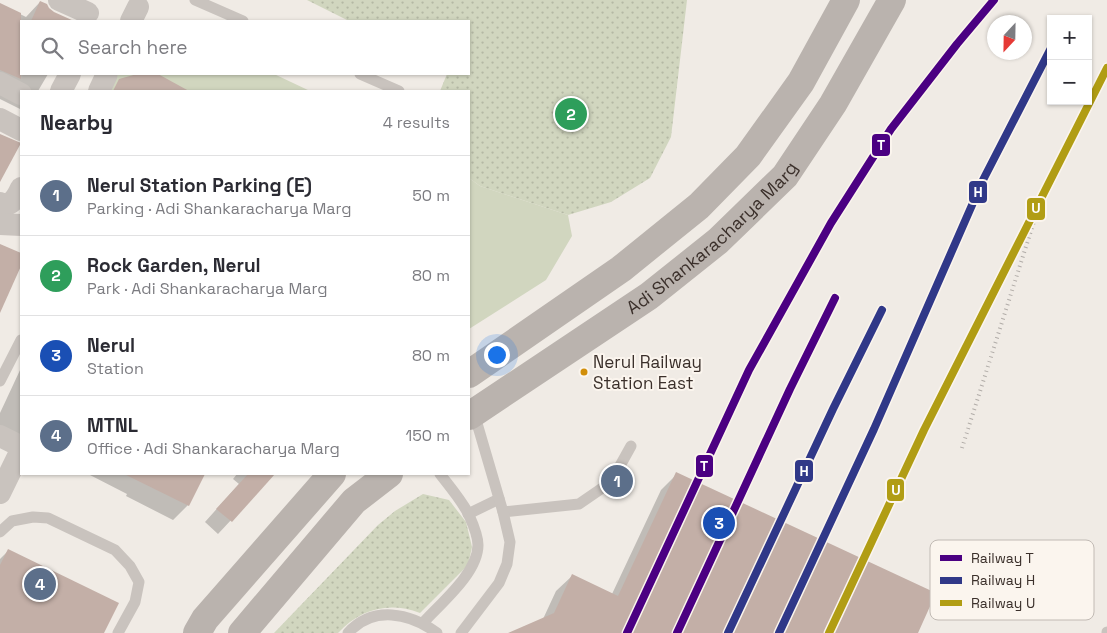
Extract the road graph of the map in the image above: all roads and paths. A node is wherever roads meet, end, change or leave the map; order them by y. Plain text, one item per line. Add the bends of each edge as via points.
1 (59, 0) edge
2 (195, 0) edge
3 (846, 0) edge
4 (892, 0) edge
5 (87, 12) edge
6 (241, 20) edge
7 (69, 75) edge
8 (107, 75) edge
9 (362, 75) edge
10 (0, 83) edge
11 (62, 90) edge
12 (99, 90) edge
13 (397, 90) edge
14 (20, 93) edge
15 (0, 119) edge
16 (20, 129) edge
17 (20, 190) edge
18 (0, 203) edge
19 (0, 224) edge
20 (20, 225) edge
21 (20, 342) edge
22 (470, 373) edge
23 (0, 381) edge
24 (470, 411) edge
25 (0, 436) edge
26 (631, 446) dead end
27 (331, 475) edge
28 (441, 475) edge
29 (376, 478) edge
30 (0, 493) edge
31 (499, 499) junction
32 (503, 512) junction
33 (468, 514) junction
34 (0, 532) edge
35 (423, 622) junction
36 (118, 633) edge
37 (197, 633) edge
38 (242, 633) edge
39 (348, 633) edge
40 (437, 633) edge
41 (461, 633) edge

1 - 5 street
2 - 6 lane
3 - 22 main road, Adi Shankaracharya Marg via 801,82 753,148 699,206 621,269
4 - 24 main road, Adi Shankaracharya Marg via 833,104 785,176 718,241 650,296
7 - 11 street
8 - 12 street
9 - 13 lane
10 - 14 street
15 - 16 street
17 - 18 street via 9,204
19 - 20 street
21 - 23 lane
24 - 31 lane
25 - 30 street via 16,444 20,452
26 - 32 lane via 611,482 580,504
27 - 37 main road
28 - 33 lane
29 - 38 main road
31 - 32 lane
31 - 33 lane
32 - 41 lane via 510,542 507,564 494,591
33 - 35 lane via 478,544 477,555 463,580
34 - 36 lane via 12,521 48,518 115,550 139,582 135,602
35 - 39 lane via 386,614 368,619
35 - 40 lane

